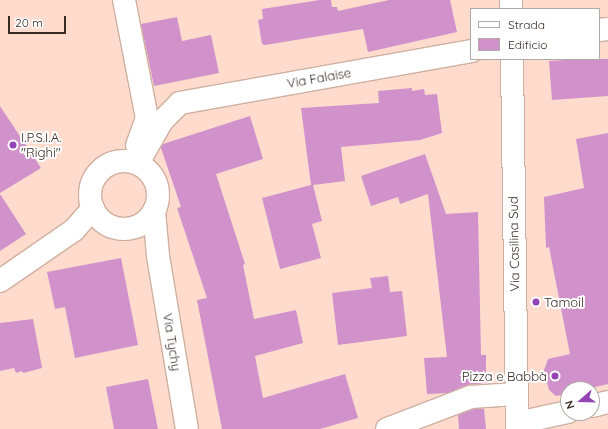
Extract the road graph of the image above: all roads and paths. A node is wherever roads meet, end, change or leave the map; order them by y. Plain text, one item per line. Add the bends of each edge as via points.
1 (124, 0) edge
2 (470, 51) edge
3 (512, 60) edge
4 (134, 162) junction
5 (98, 214) junction
6 (148, 218) junction
7 (0, 281) edge
8 (516, 394) junction
9 (560, 414) edge
10 (517, 426) edge
11 (187, 429) edge
12 (387, 429) edge

1 - 4 street via 147,118
2 - 4 street, Via Falaise via 180,103 170,111
3 - 8 street, Via Casilina Sud
4 - 5 street via 113,162 100,171 92,184
4 - 6 street via 153,176 157,184 159,194
5 - 6 street via 122,229
5 - 7 street
6 - 11 street, Via Tychy via 158,256
8 - 10 street, Via Casilina Sud
8 - 12 street via 471,397
9 - 10 street

